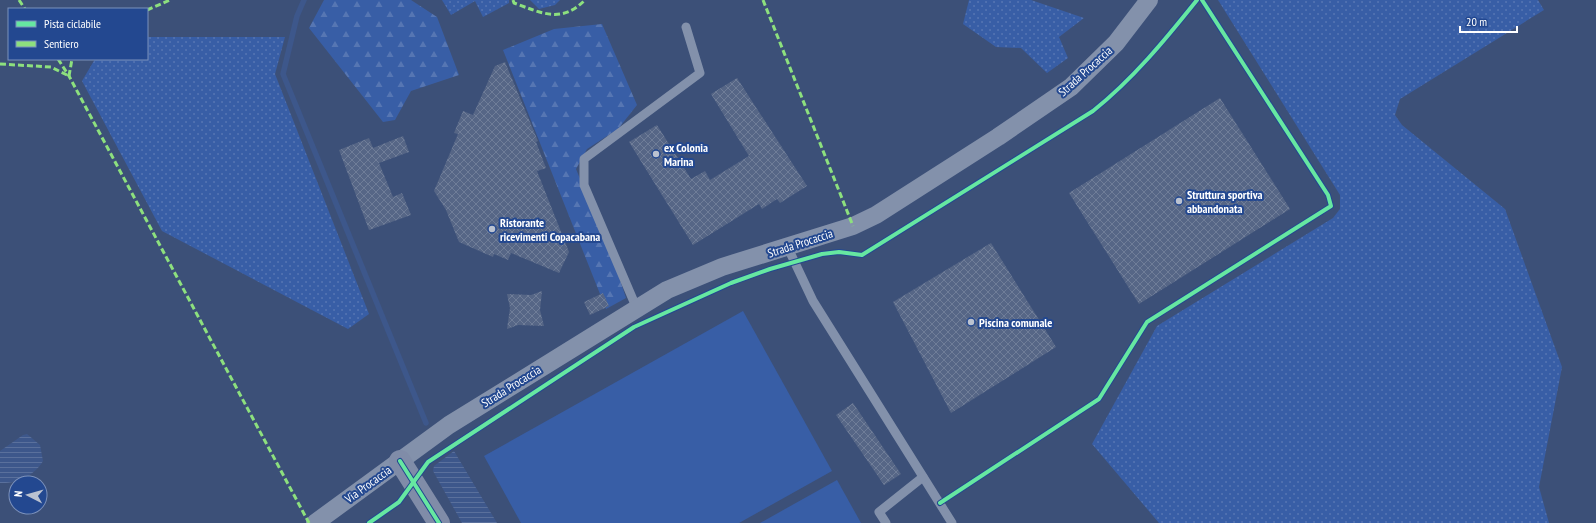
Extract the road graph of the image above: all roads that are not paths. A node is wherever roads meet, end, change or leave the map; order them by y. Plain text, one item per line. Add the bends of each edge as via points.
1 (1149, 0) edge
2 (686, 27) dead end
3 (788, 248) junction
4 (637, 308) junction
5 (421, 445) joint
6 (400, 461) junction
7 (923, 477) junction
8 (315, 523) edge
9 (439, 523) edge
10 (886, 523) edge
11 (952, 523) edge

1 - 3 street, Strada Procaccia via 1116,43 1071,87 876,215 853,226
2 - 4 lane via 700,73 584,159 584,185
3 - 4 street, Strada Procaccia via 722,267 667,290
3 - 7 lane via 812,301
4 - 5 street, Strada Procaccia
5 - 6 street, Via Procaccia
6 - 8 street, Via Procaccia
6 - 9 street
7 - 10 lane via 879,512
7 - 11 lane

